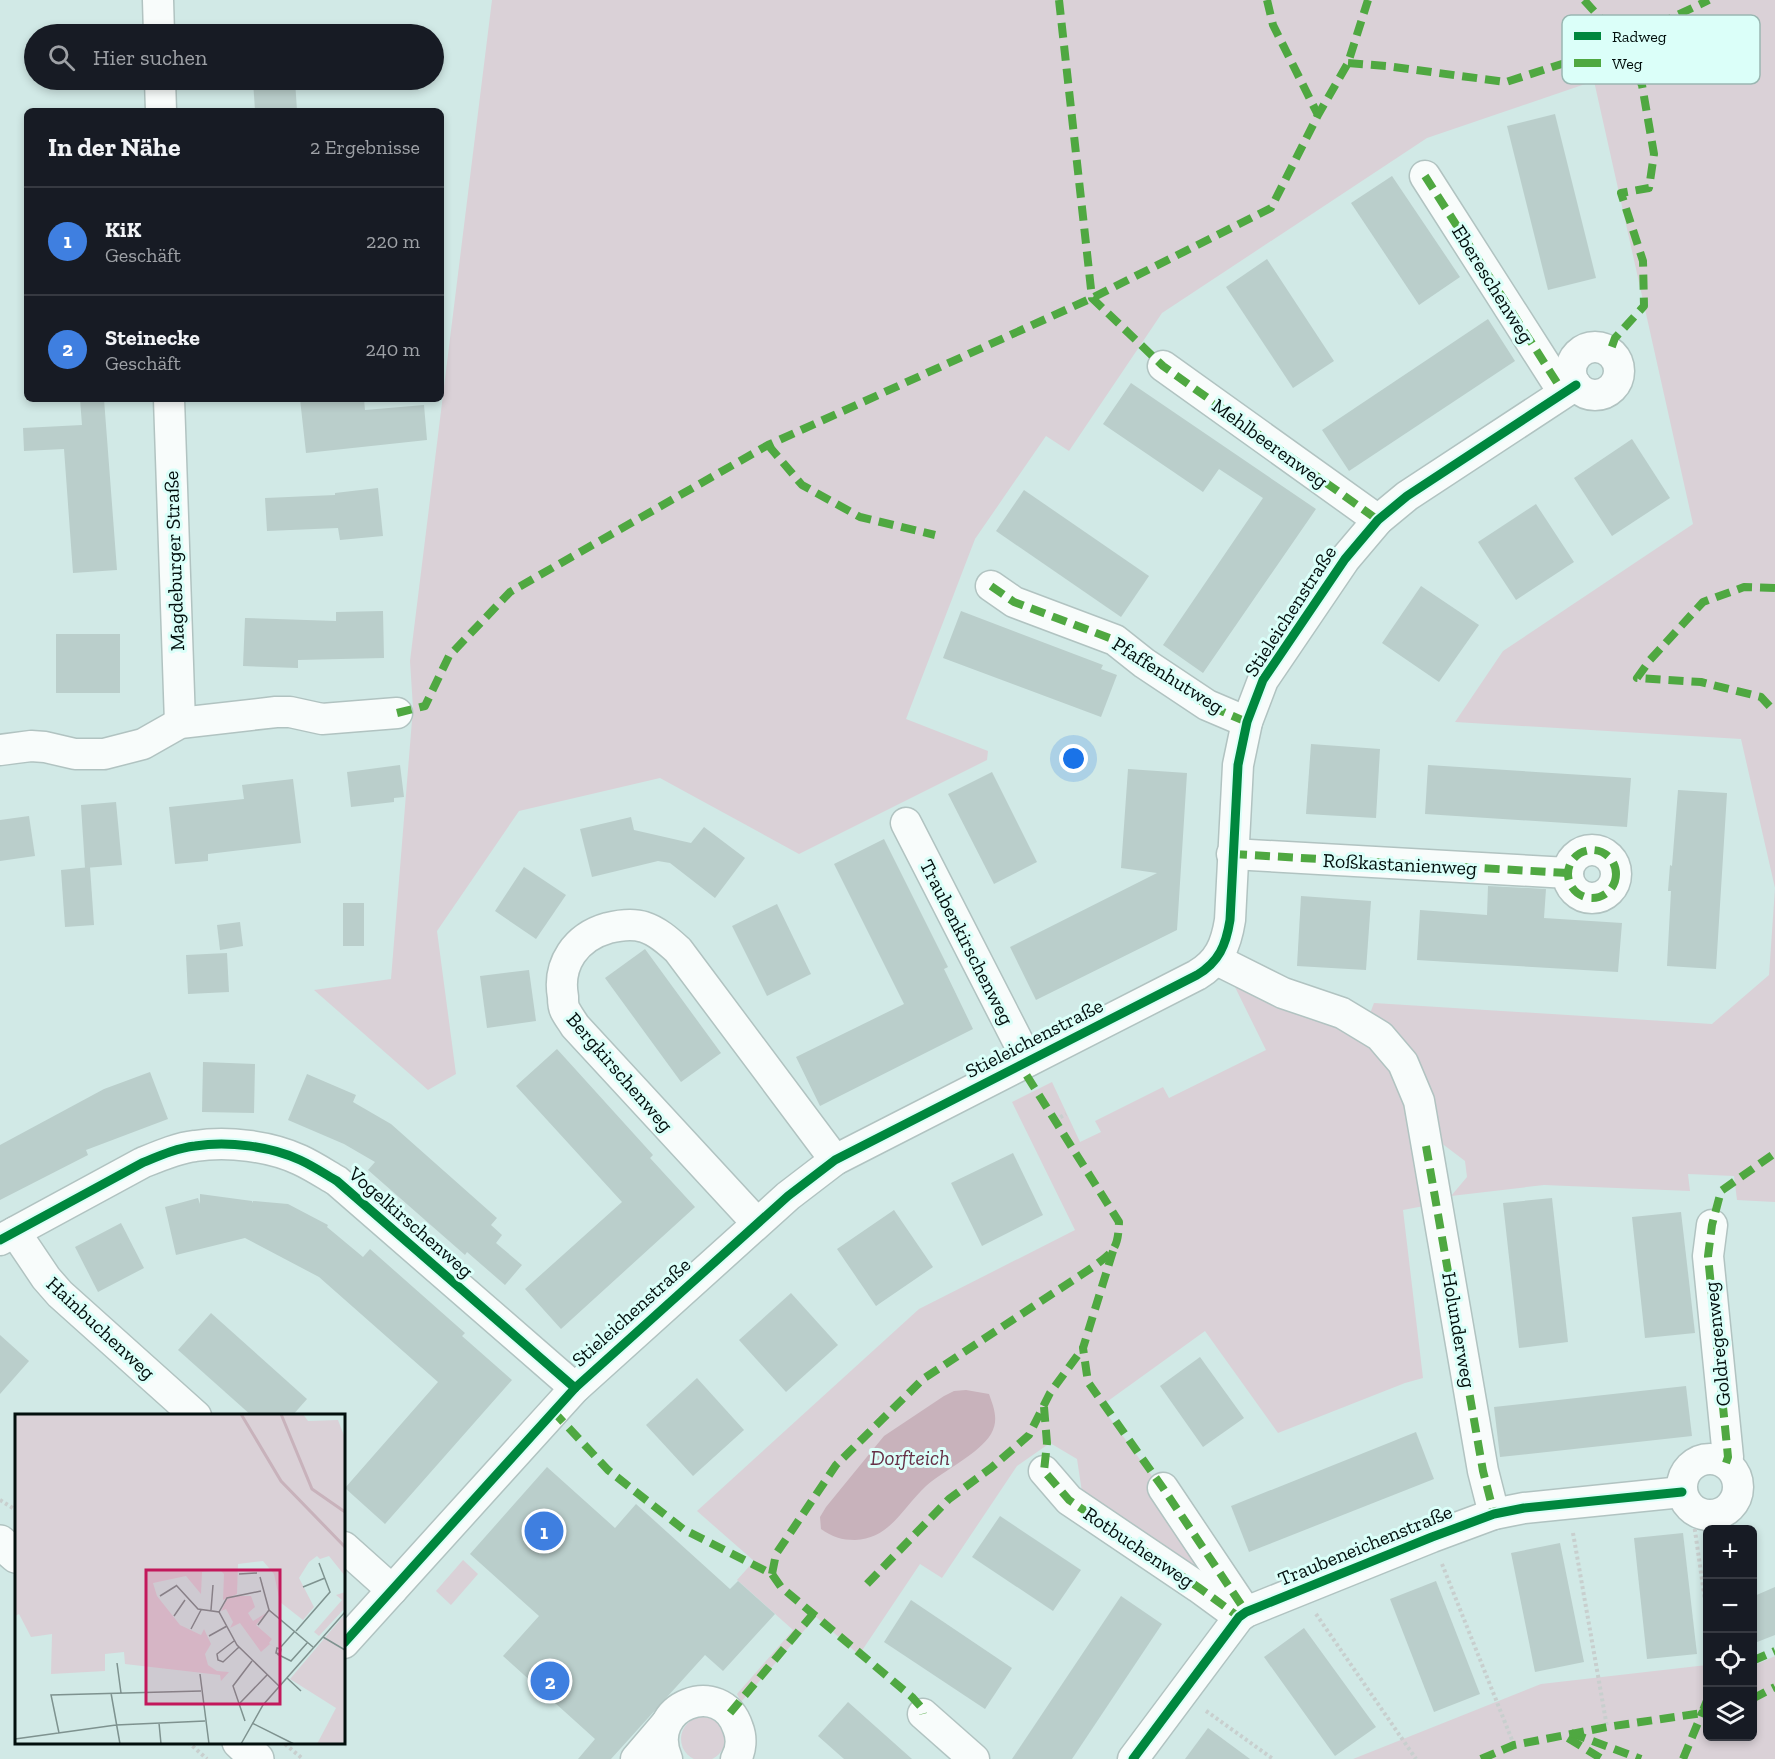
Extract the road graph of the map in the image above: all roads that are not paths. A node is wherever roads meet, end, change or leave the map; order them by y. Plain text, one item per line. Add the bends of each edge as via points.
1 (158, 0) edge
2 (159, 24) edge
3 (160, 90) edge
4 (161, 108) edge
5 (1425, 176) dead end
6 (1163, 366) dead end
7 (1569, 388) joint
8 (169, 402) edge
9 (1377, 520) junction
10 (991, 586) dead end
11 (397, 713) dead end
12 (1246, 722) junction
13 (180, 723) junction
14 (0, 750) edge
15 (906, 823) dead end
16 (1233, 854) junction
17 (1568, 873) dead end
18 (1217, 960) junction
19 (1028, 1061) junction
20 (835, 1160) junction
21 (757, 1223) junction
22 (1712, 1225) dead end
23 (7, 1236) edge
24 (575, 1388) junction
25 (194, 1414) edge
26 (1726, 1463) junction
27 (1044, 1471) dead end
28 (1163, 1488) dead end
29 (1687, 1500) junction
30 (1494, 1514) junction
31 (0, 1542) edge
32 (345, 1548) edge
33 (15, 1555) edge
34 (392, 1590) junction
35 (1243, 1615) junction
36 (345, 1642) edge
37 (923, 1714) dead end
38 (665, 1725) junction
39 (739, 1758) edge
40 (636, 1759) edge
41 (667, 1759) edge
42 (974, 1759) edge
43 (1133, 1759) edge

1 - 2 street
3 - 4 street
5 - 7 street, Ebereschenweg
6 - 9 street, Mehlbeerenweg
7 - 9 street, Stieleichenstraße
8 - 13 street, Magdeburger Straße
9 - 12 street, Stieleichenstraße via 1345,559 1263,680
10 - 12 street, Pfaffenhutweg via 1014,602 1114,639 1207,705
11 - 13 street via 322,719 276,712
12 - 16 street, Stieleichenstraße via 1238,765
13 - 14 street via 143,744 104,754 75,754 31,746
15 - 19 street, Traubenkirschenweg
16 - 17 street, Roßkastanienweg
16 - 18 street, Stieleichenstraße via 1230,920
18 - 19 street, Stieleichenstraße via 1197,975
18 - 30 street, Holunderweg via 1283,993 1342,1013 1380,1036 1403,1064 1419,1101 1483,1471
19 - 20 street, Stieleichenstraße
20 - 21 street, Stieleichenstraße
20 - 21 street, Bergkirschenweg via 678,950 662,936 644,927 621,924 597,931 580,942 563,968 564,1009 575,1026
21 - 24 street, Stieleichenstraße
22 - 26 street, Goldregenweg via 1708,1256
23 - 24 street, Vogelkirschenweg via 165,1154 195,1146 226,1145 272,1152 299,1160 337,1180
23 - 25 street, Hainbuchenweg via 60,1294
24 - 34 street, Stieleichenstraße
26 - 29 street via 1715,1459 1694,1463 1682,1481
26 - 29 street, Traubeneichenstraße via 1737,1481 1737,1492 1725,1510 1704,1514
27 - 35 street, Rotbuchenweg via 1069,1500
28 - 35 street, Rotbuchenweg
29 - 30 street, Traubeneichenstraße via 1568,1504
30 - 35 street, Traubeneichenstraße
31 - 33 main road
32 - 34 street
34 - 36 street, Stieleichenstraße
35 - 43 street
37 - 42 street
38 - 39 street via 679,1708 689,1703 711,1702 730,1713 736,1722 740,1733
38 - 40 street
38 - 41 street via 662,1736

